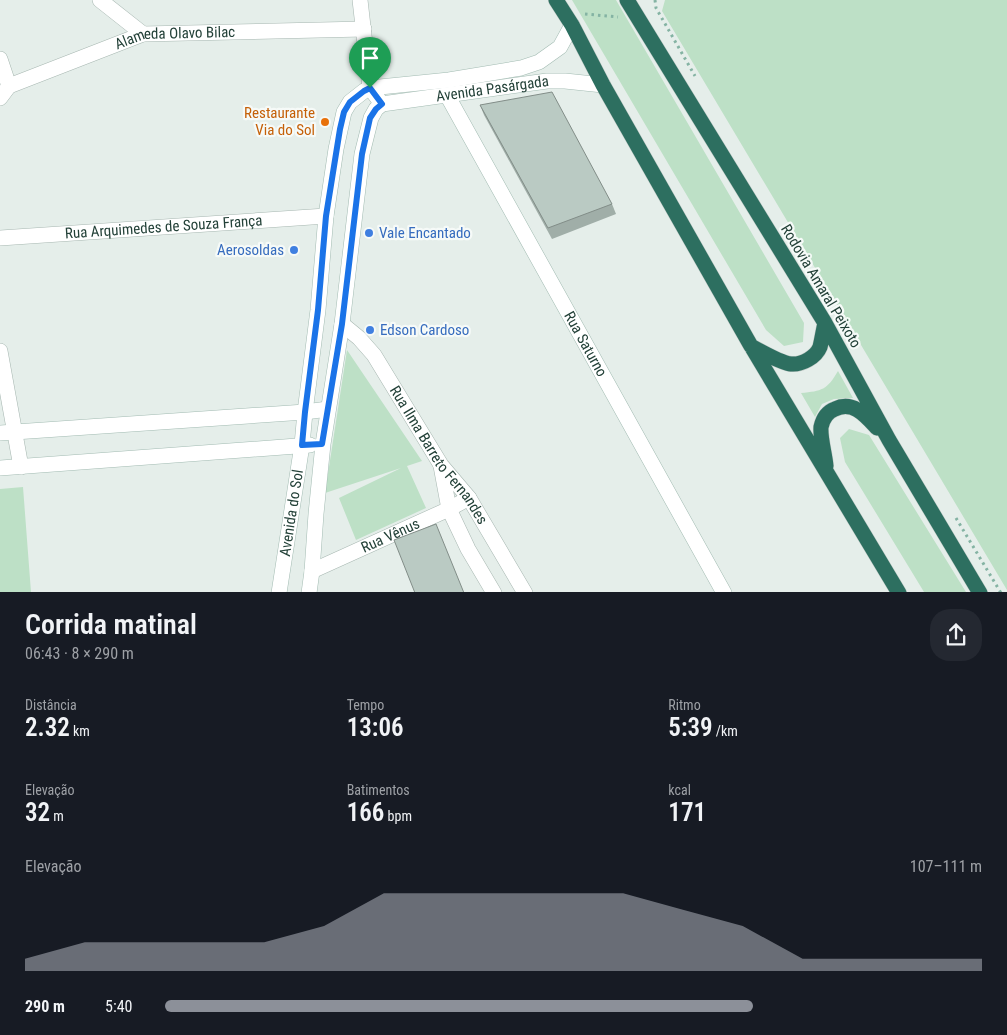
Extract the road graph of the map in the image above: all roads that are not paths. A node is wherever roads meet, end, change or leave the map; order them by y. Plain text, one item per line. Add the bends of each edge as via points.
1 (100, 0) edge
2 (360, 0) edge
3 (627, 0) edge
4 (564, 13) edge
5 (364, 29) junction
6 (143, 34) junction
7 (0, 59) edge
8 (603, 85) junction
9 (370, 88) junction
10 (5, 92) edge
11 (447, 95) junction
12 (382, 104) junction
13 (326, 216) junction
14 (0, 238) edge
15 (825, 323) junction
16 (342, 324) junction
17 (751, 346) junction
18 (0, 351) edge
19 (328, 409) junction
20 (305, 412) junction
21 (7, 432) edge
22 (889, 440) junction
23 (322, 444) junction
24 (302, 445) junction
25 (441, 465) junction
26 (21, 467) junction
27 (0, 468) edge
28 (828, 473) junction
29 (469, 498) junction
30 (448, 509) junction
31 (312, 571) junction
32 (279, 592) edge
33 (309, 592) edge
34 (494, 592) edge
35 (524, 592) edge
36 (724, 592) edge
37 (899, 592) edge
38 (980, 592) edge

1 - 6 street
2 - 5 street
3 - 15 highway, Rodovia Amaral Peixoto
4 - 8 highway
4 - 9 street, Avenida Pasárgada via 560,47 539,62 448,80
5 - 6 street, Alameda Olavo Bilac
5 - 9 street
6 - 10 street, Alameda Olavo Bilac
7 - 10 street
8 - 11 street, Avenida Pasárgada via 547,81
8 - 17 highway
9 - 12 street
9 - 13 street, Avenida do Sol via 357,95 344,112
11 - 12 street, Avenida Pasárgada
11 - 36 street, Rua Saturno
12 - 16 street, Avenida do Sol via 370,118 362,154
13 - 14 street, Rua Arquimedes de Souza França
13 - 20 street, Avenida do Sol
15 - 17 highway via 819,348 807,361 791,364
15 - 22 highway, Rodovia Amaral Peixoto
16 - 19 street, Avenida do Sol
16 - 25 street, Rua Ilma Barreto Fernandes via 374,355
17 - 28 highway
18 - 21 street
19 - 20 street
19 - 23 street, Avenida do Sol
20 - 21 street
20 - 24 street, Avenida do Sol
21 - 26 street
22 - 28 highway via 852,406 832,410 824,418 821,434
22 - 38 highway, Rodovia Amaral Peixoto
23 - 24 street
23 - 31 street, Avenida do Sol
24 - 26 street
24 - 32 street, Avenida do Sol
25 - 29 street, Rua Ilma Barreto Fernandes
25 - 30 street, Rua Ilma Barreto Fernandes
26 - 27 street
28 - 37 highway
29 - 30 street, Rua Vênus
29 - 35 street, Rua Ilma Barreto Fernandes
30 - 31 street, Rua Vênus
30 - 34 street, Rua Ilma Barreto Fernandes
31 - 33 street, Avenida do Sol

